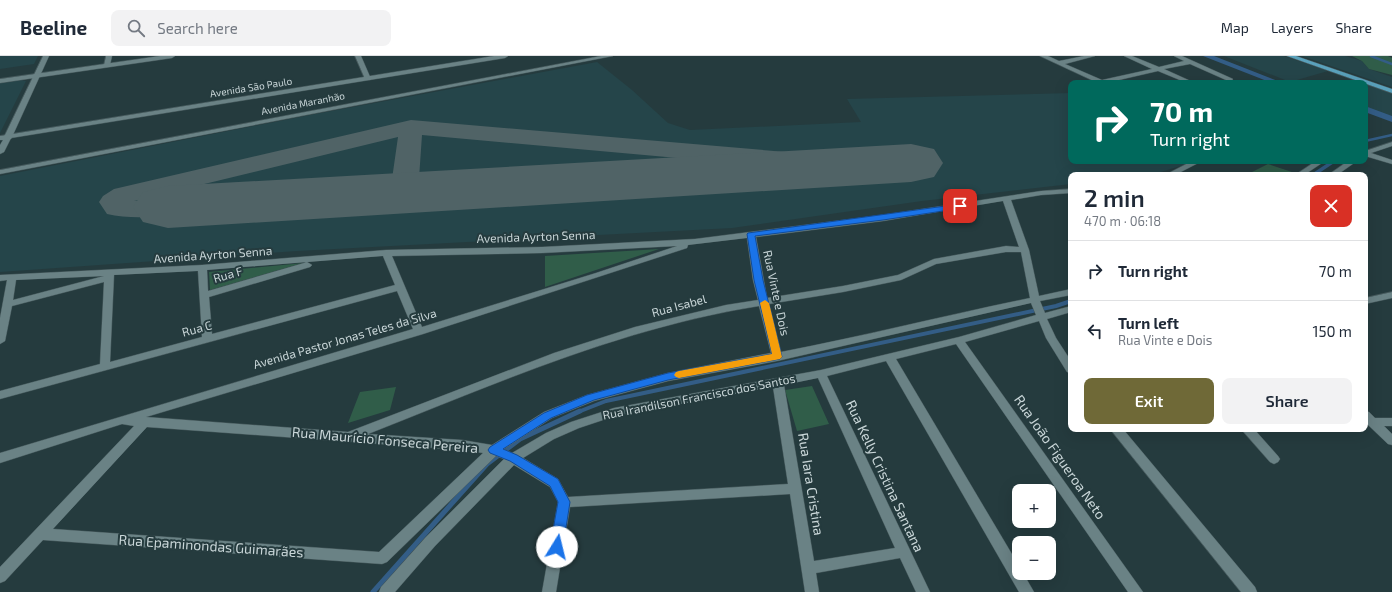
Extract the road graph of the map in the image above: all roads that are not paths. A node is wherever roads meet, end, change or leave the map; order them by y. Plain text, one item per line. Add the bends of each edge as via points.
1 (46, 56) edge
2 (109, 56) edge
3 (169, 56) edge
4 (358, 56) edge
5 (505, 56) edge
6 (578, 56) edge
7 (610, 56) edge
8 (1043, 56) edge
9 (1092, 56) edge
10 (1127, 56) edge
11 (1177, 56) edge
12 (1290, 56) edge
13 (1189, 62) junction
14 (1059, 63) junction
15 (107, 65) junction
16 (1159, 69) junction
17 (37, 76) junction
18 (368, 79) junction
19 (1096, 80) edge
20 (1114, 80) edge
21 (1185, 80) edge
22 (1226, 80) edge
23 (1360, 80) edge
24 (0, 81) edge
25 (1368, 83) edge
26 (1392, 91) edge
27 (218, 127) junction
28 (2, 143) edge
29 (1392, 144) edge
30 (1368, 153) edge
31 (1368, 155) edge
32 (1392, 162) edge
33 (1192, 164) edge
34 (1316, 164) edge
35 (1348, 164) edge
36 (0, 165) edge
37 (0, 172) edge
38 (1175, 172) edge
39 (1304, 172) edge
40 (1336, 172) edge
41 (1068, 191) edge
42 (1006, 199) junction
43 (751, 234) junction
44 (695, 242) junction
45 (1025, 250) junction
46 (386, 253) junction
47 (328, 258) junction
48 (202, 268) junction
49 (109, 276) junction
50 (0, 278) edge
51 (12, 278) junction
52 (400, 287) junction
53 (1068, 293) edge
54 (204, 295) junction
55 (1392, 295) edge
56 (1368, 300) edge
57 (764, 301) junction
58 (1036, 302) junction
59 (8, 304) junction
60 (1068, 310) edge
61 (1042, 316) junction
62 (419, 332) junction
63 (207, 340) junction
64 (959, 340) junction
65 (0, 341) edge
66 (1068, 352) edge
67 (1059, 353) junction
68 (777, 357) junction
69 (889, 357) junction
70 (1068, 365) edge
71 (105, 366) junction
72 (821, 374) junction
73 (778, 381) junction
74 (0, 395) edge
75 (1369, 418) edge
76 (118, 420) junction
77 (145, 421) junction
78 (1392, 422) edge
79 (1118, 432) edge
80 (1251, 432) edge
81 (351, 436) junction
82 (1392, 441) edge
83 (494, 450) junction
84 (0, 458) edge
85 (513, 458) junction
86 (1274, 459) dead end
87 (796, 489) junction
88 (564, 502) junction
89 (40, 534) junction
90 (904, 552) junction
91 (382, 558) joint
92 (810, 568) junction
93 (0, 577) edge
94 (386, 592) edge
95 (549, 592) edge
96 (812, 592) edge
97 (922, 592) edge
98 (1027, 592) edge
99 (1136, 592) edge
100 (1250, 592) edge

1 - 17 street
2 - 15 street
3 - 15 street
4 - 18 street
5 - 18 street, Avenida São Paulo
6 - 27 street, Avenida Maranhão
7 - 27 street, Avenida Maranhão
8 - 14 street
9 - 14 street
10 - 16 street
11 - 13 street
12 - 23 main road
13 - 16 street
13 - 22 street
14 - 19 street
15 - 17 street
16 - 20 street
16 - 21 street
17 - 24 street
17 - 28 street
18 - 28 street, Avenida São Paulo
25 - 26 main road
27 - 36 street, Avenida Maranhão
27 - 37 street, Avenida Maranhão
29 - 30 street
31 - 32 street
33 - 38 street
34 - 39 street
35 - 40 street
41 - 42 street, Avenida Ayrton Senna
42 - 43 street, Avenida Ayrton Senna via 883,218
42 - 45 street
43 - 44 street, Avenida Ayrton Senna
43 - 57 street, Rua Vinte e Dois
44 - 46 street, Avenida Ayrton Senna via 542,250
44 - 62 street, Avenida Pastor Jonas Teles da Silva
45 - 57 street, Rua Isabel via 1006,249 934,262 902,277
45 - 58 street
46 - 47 street, Avenida Ayrton Senna
46 - 52 street
47 - 48 street, Avenida Ayrton Senna
47 - 54 street, Rua F
48 - 49 street, Avenida Ayrton Senna
48 - 54 street
49 - 51 street, Avenida Ayrton Senna
49 - 59 street
49 - 71 street
50 - 51 street, Avenida Ayrton Senna
51 - 59 street
52 - 62 street
52 - 63 street, Rua C
53 - 58 street, Rua Irandilson Francisco dos Santos
54 - 63 street
55 - 56 street
57 - 68 street, Rua Vinte e Dois
57 - 81 street, Rua Isabel via 683,317 635,330 486,383
58 - 61 street
58 - 68 street, Rua Irandilson Francisco dos Santos via 939,320
59 - 65 street
60 - 61 street, Rua Irandilson Francisco dos Santos
61 - 64 street, Rua Irandilson Francisco dos Santos
61 - 67 street
62 - 76 street, Avenida Pastor Jonas Teles da Silva
63 - 71 street, Rua C
64 - 69 street, Rua Irandilson Francisco dos Santos
64 - 99 street, Rua João Figueroa Neto
66 - 67 street
67 - 70 street
68 - 83 street, Rua Irandilson Francisco dos Santos via 668,377 591,398 548,415
69 - 72 street, Rua Irandilson Francisco dos Santos
69 - 98 street
71 - 74 street, Rua C
72 - 73 street, Rua Irandilson Francisco dos Santos
72 - 90 street, Rua Kelly Cristina Santana
73 - 85 street, Rua Irandilson Francisco dos Santos via 614,412 575,424
73 - 87 street, Rua Iara Cristina
75 - 78 street
75 - 82 street
76 - 77 street, Rua Maurício Fonseca Pereira
76 - 84 street, Avenida Pastor Jonas Teles da Silva
77 - 81 street, Rua Maurício Fonseca Pereira
77 - 89 street
79 - 100 street
80 - 86 street
81 - 83 street, Rua Maurício Fonseca Pereira
83 - 85 street, Rua Maurício Fonseca Pereira
83 - 91 street, Rua Irandilson Francisco dos Santos
85 - 88 street, Rua Maurício Fonseca Pereira via 554,483
85 - 94 street, Rua Irandilson Francisco dos Santos via 430,542
87 - 88 street
87 - 92 street, Rua Iara Cristina
88 - 95 street
89 - 91 street, Rua Epaminondas Guimarães
89 - 93 street
90 - 92 street
90 - 97 street, Rua Kelly Cristina Santana
92 - 96 street, Rua Iara Cristina

